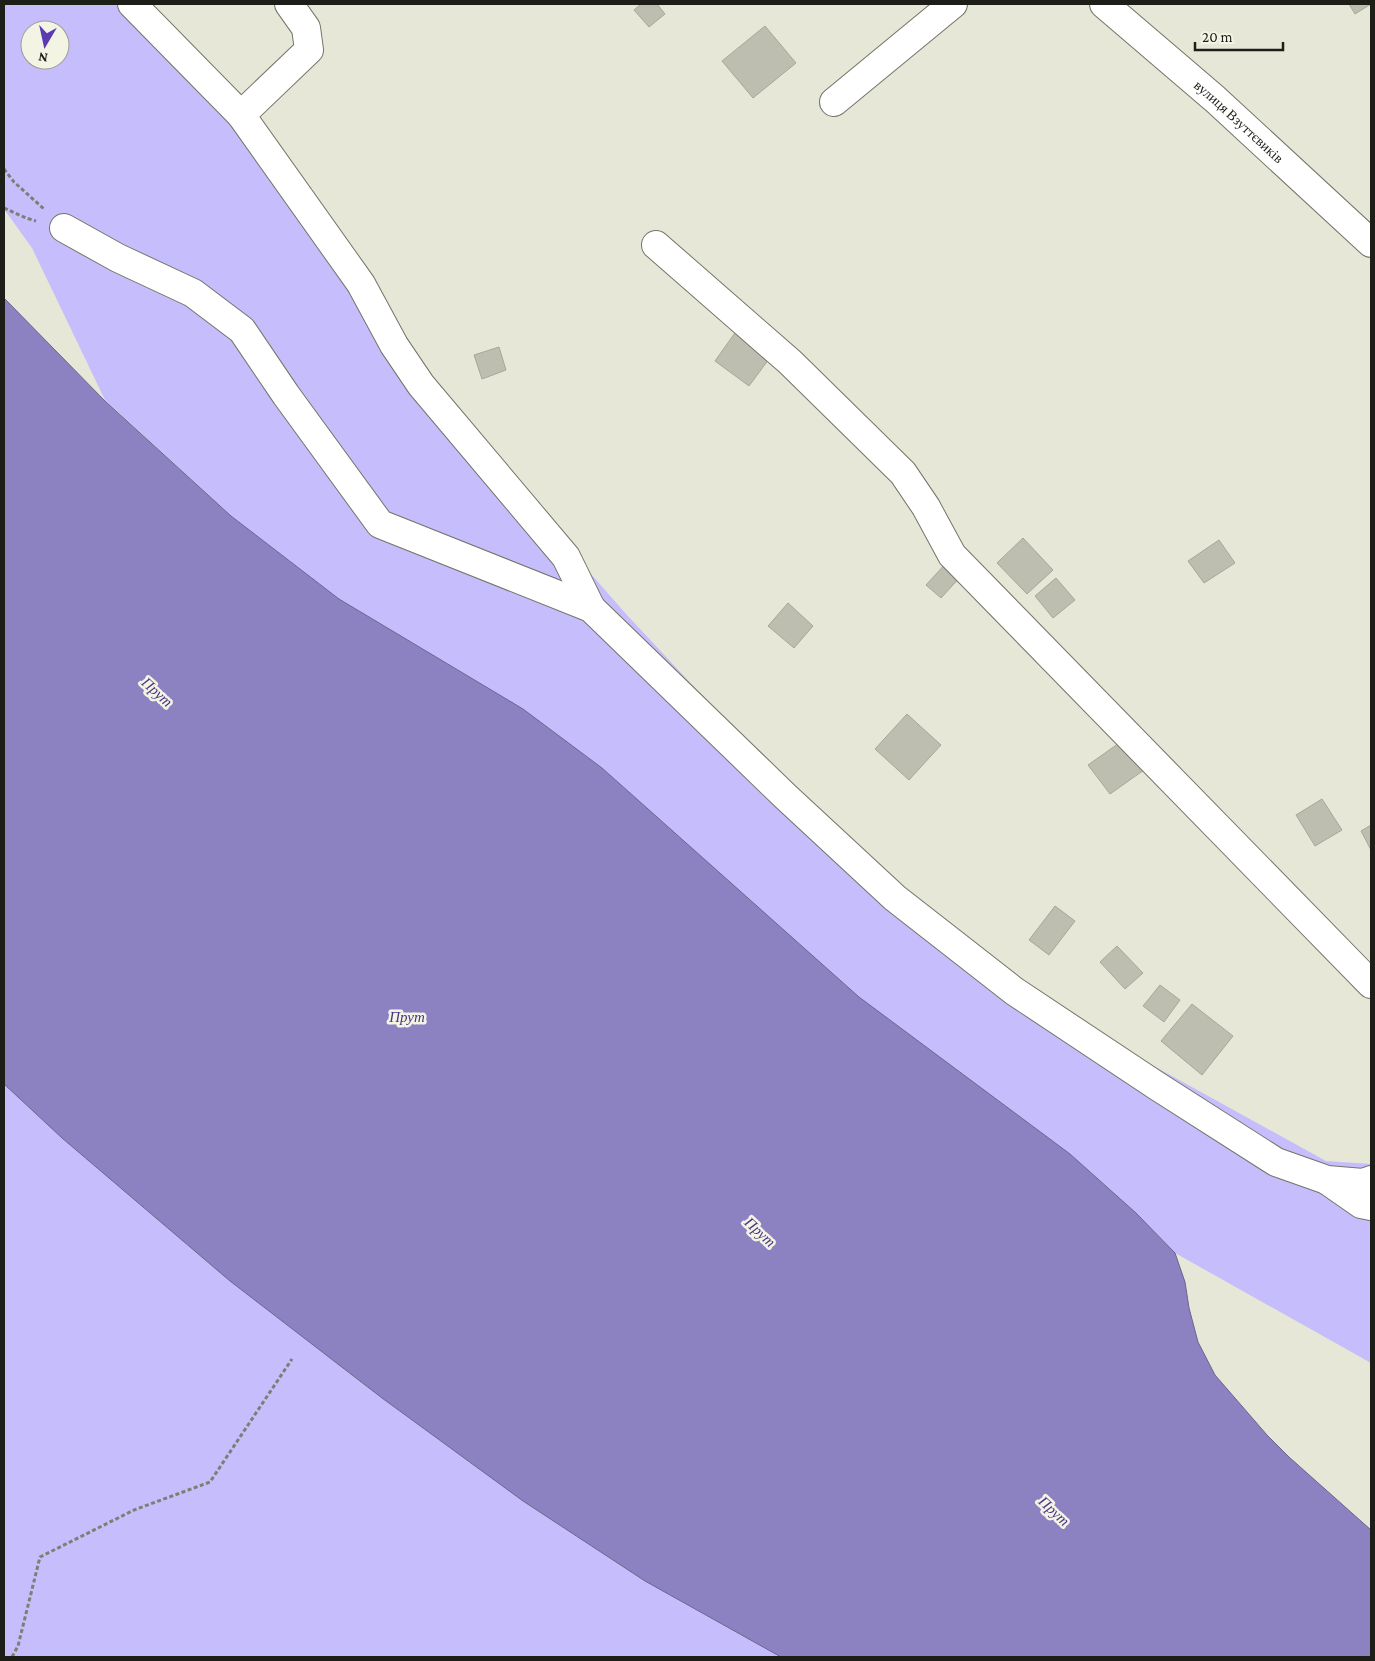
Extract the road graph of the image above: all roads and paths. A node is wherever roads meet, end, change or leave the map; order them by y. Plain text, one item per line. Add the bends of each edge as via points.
1 (132, 4) edge
2 (289, 4) edge
3 (953, 4) edge
4 (1104, 4) edge
5 (834, 102) dead end
6 (241, 115) junction
7 (4, 169) edge
8 (4, 208) edge
9 (64, 228) junction
10 (1371, 243) edge
11 (656, 244) dead end
12 (591, 608) junction
13 (1371, 984) edge
14 (1327, 1180) junction
15 (1371, 1180) edge
16 (1371, 1206) edge
17 (292, 1359) dead end
18 (12, 1657) edge

1 - 6 street
2 - 6 street via 306,28 309,50
3 - 5 street
4 - 10 street, вулиця Взуттєвиків via 1215,99
6 - 12 street via 361,284 394,345 421,385 566,557
7 - 9 path
8 - 9 path via 26,218
9 - 12 street via 193,293 242,330 380,524
11 - 13 street via 790,362 903,473 952,555
12 - 14 street via 895,898 1014,991 1276,1162
14 - 15 street via 1363,1183
14 - 16 street via 1361,1204
17 - 18 path via 210,1482 134,1510 40,1558 18,1646

